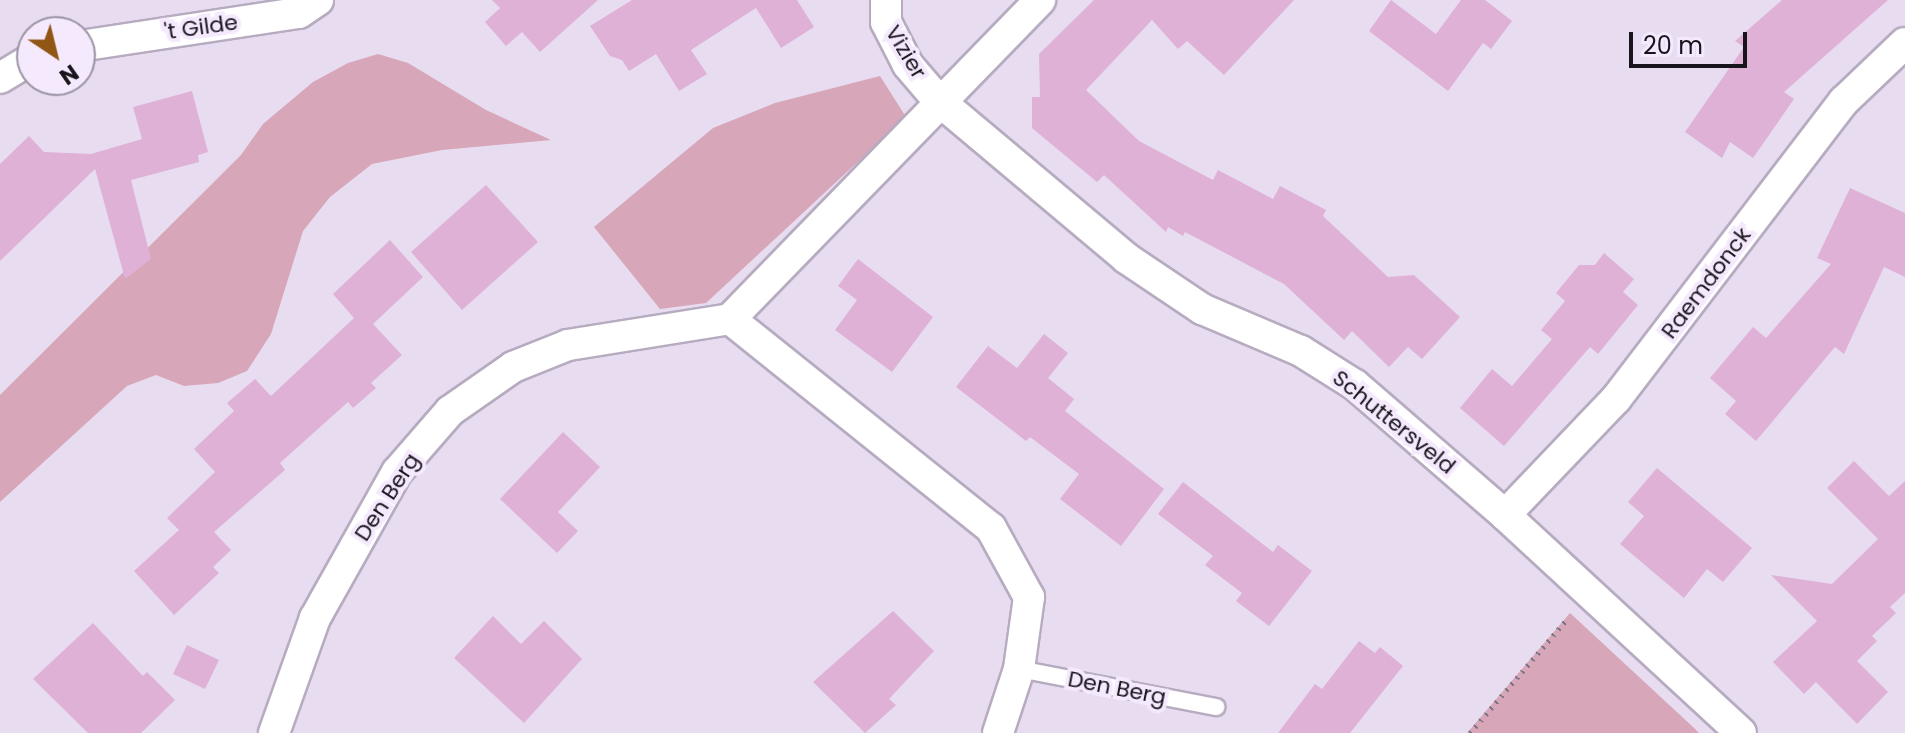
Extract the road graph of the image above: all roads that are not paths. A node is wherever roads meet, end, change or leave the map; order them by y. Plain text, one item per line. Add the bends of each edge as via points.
1 (318, 0) edge
2 (886, 0) edge
3 (1040, 0) edge
4 (96, 44) edge
5 (1903, 49) edge
6 (938, 100) junction
7 (730, 319) junction
8 (1505, 515) junction
9 (1019, 669) junction
10 (1216, 707) dead end
11 (274, 733) edge
12 (998, 733) edge
13 (1741, 733) edge

1 - 4 street, 't Gilde via 299,13
2 - 6 street, Vizier via 886,22 908,65
3 - 6 street
5 - 8 street, Raemdonck via 1844,101 1616,399
6 - 7 street
6 - 8 street, Schuttersveld via 1126,258 1202,309 1301,351 1355,385
7 - 9 street via 991,528 1029,597
7 - 11 street, Den Berg via 568,345 513,367 450,411 397,472 315,618
8 - 13 street, Schuttersveld
9 - 10 lane, Den Berg
9 - 12 street

